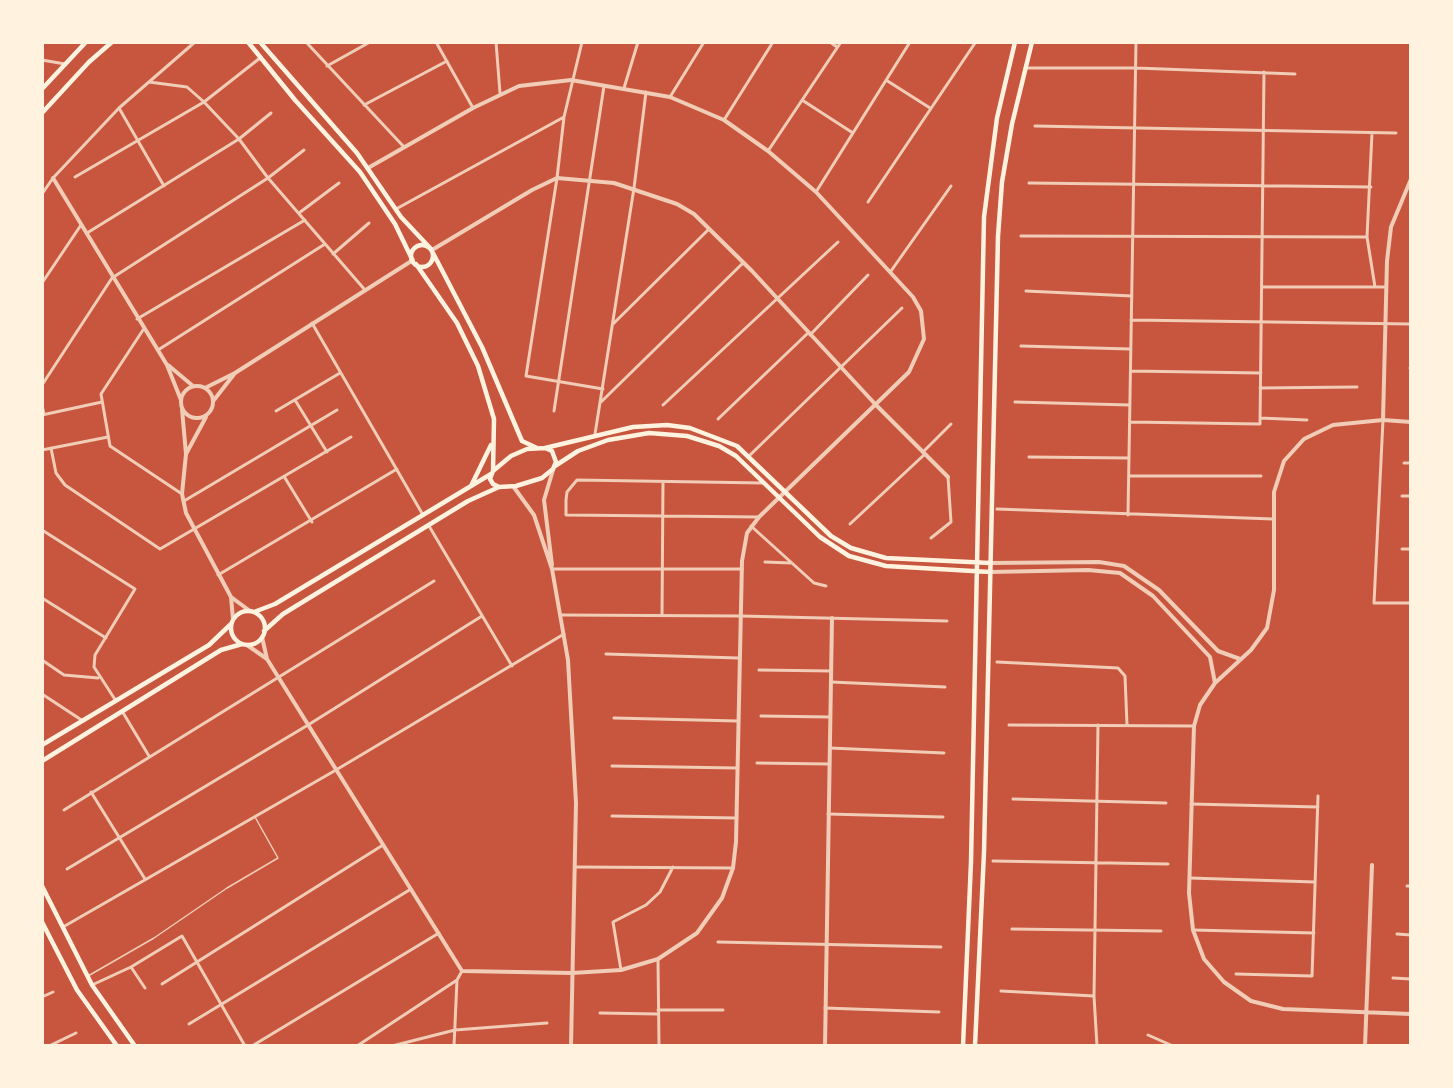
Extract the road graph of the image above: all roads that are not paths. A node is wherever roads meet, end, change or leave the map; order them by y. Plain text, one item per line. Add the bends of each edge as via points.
1 (86, 42) edge
2 (112, 42) edge
3 (195, 42) edge
4 (248, 42) edge
5 (260, 42) edge
6 (306, 42) edge
7 (370, 42) edge
8 (436, 42) edge
9 (496, 42) edge
10 (582, 42) edge
11 (638, 42) edge
12 (704, 42) edge
13 (773, 42) edge
14 (830, 42) edge
15 (841, 42) edge
16 (910, 42) edge
17 (1015, 42) edge
18 (1032, 42) edge
19 (1136, 42) edge
20 (975, 43) edge
21 (837, 47) junction
22 (260, 58) junction
23 (42, 60) edge
24 (447, 61) junction
25 (64, 63) junction
26 (327, 66) junction
27 (1025, 68) junction
28 (1136, 68) junction
29 (1264, 72) junction
30 (1295, 74) dead end
31 (571, 80) junction
32 (886, 80) junction
33 (149, 82) junction
34 (604, 84) junction
35 (624, 88) junction
36 (42, 89) edge
37 (646, 92) junction
38 (500, 93) junction
39 (670, 97) junction
40 (802, 100) junction
41 (204, 102) junction
42 (364, 105) junction
43 (119, 108) junction
44 (473, 108) junction
45 (930, 108) junction
46 (271, 113) dead end
47 (42, 114) edge
48 (564, 117) junction
49 (724, 120) junction
50 (1035, 126) dead end
51 (1135, 127) junction
52 (1264, 130) junction
53 (853, 133) junction
54 (1372, 133) junction
55 (1396, 133) dead end
56 (239, 139) junction
57 (137, 141) junction
58 (404, 147) junction
59 (304, 150) dead end
60 (768, 151) junction
61 (368, 168) junction
62 (75, 177) dead end
63 (53, 178) junction
64 (268, 178) junction
65 (557, 178) junction
66 (1411, 179) edge
67 (591, 180) junction
68 (339, 183) dead end
69 (1029, 183) dead end
70 (1134, 185) junction
71 (164, 186) junction
72 (951, 186) dead end
73 (1264, 187) junction
74 (1371, 187) junction
75 (634, 188) junction
76 (816, 192) junction
77 (42, 194) edge
78 (868, 202) dead end
79 (396, 209) junction
80 (299, 213) junction
81 (305, 220) junction
82 (369, 224) dead end
83 (81, 225) junction
84 (709, 229) junction
85 (86, 234) junction
86 (1134, 235) junction
87 (1263, 235) junction
88 (1021, 236) dead end
89 (1367, 237) junction
90 (838, 242) dead end
91 (325, 244) junction
92 (432, 251) junction
93 (333, 254) junction
94 (414, 261) junction
95 (743, 263) junction
96 (891, 271) junction
97 (868, 275) dead end
98 (112, 278) junction
99 (42, 283) edge
100 (1262, 287) junction
101 (1375, 287) junction
102 (1386, 287) junction
103 (365, 290) junction
104 (1026, 291) dead end
105 (1132, 296) junction
106 (776, 298) junction
107 (902, 308) dead end
108 (137, 319) junction
109 (1131, 320) junction
110 (312, 323) junction
111 (1261, 323) junction
112 (1386, 323) junction
113 (613, 324) junction
114 (1411, 324) edge
115 (143, 330) junction
116 (809, 334) junction
117 (1021, 346) dead end
118 (1131, 349) junction
119 (158, 350) junction
120 (167, 364) junction
121 (840, 368) junction
122 (1131, 371) junction
123 (235, 373) junction
124 (340, 373) junction
125 (1261, 373) junction
126 (560, 382) junction
127 (42, 385) edge
128 (193, 386) junction
129 (1357, 387) dead end
130 (205, 388) junction
131 (1260, 388) junction
132 (603, 389) junction
133 (181, 400) junction
134 (213, 400) junction
135 (295, 400) junction
136 (102, 402) junction
137 (601, 402) junction
138 (1015, 402) dead end
139 (42, 405) edge
140 (663, 405) dead end
141 (876, 405) junction
142 (1130, 405) junction
143 (182, 408) junction
144 (337, 410) dead end
145 (276, 411) dead end
146 (555, 411) dead end
147 (208, 414) junction
148 (43, 415) edge
149 (1260, 418) junction
150 (718, 420) dead end
151 (1307, 420) dead end
152 (1383, 420) junction
153 (1130, 422) junction
154 (1411, 422) edge
155 (951, 424) dead end
156 (311, 425) junction
157 (595, 434) junction
158 (108, 437) junction
159 (351, 437) dead end
160 (492, 443) junction
161 (597, 443) junction
162 (51, 448) junction
163 (537, 448) junction
164 (545, 448) junction
165 (42, 450) edge
166 (327, 452) junction
167 (924, 453) junction
168 (186, 454) junction
169 (749, 456) junction
170 (1029, 457) dead end
171 (1129, 458) junction
172 (1404, 463) dead end
173 (1411, 463) edge
174 (554, 468) junction
175 (397, 469) junction
176 (492, 473) junction
177 (1129, 476) junction
178 (1261, 476) dead end
179 (948, 477) joint
180 (285, 478) junction
181 (663, 482) junction
182 (765, 483) junction
183 (513, 486) junction
184 (470, 487) junction
185 (499, 487) junction
186 (786, 493) junction
187 (182, 494) junction
188 (1402, 496) dead end
189 (1411, 496) edge
190 (780, 498) junction
191 (183, 501) junction
192 (997, 509) dead end
193 (803, 510) junction
194 (423, 515) junction
195 (663, 515) junction
196 (798, 515) junction
197 (1128, 515) junction
198 (759, 517) junction
199 (1273, 519) junction
200 (312, 522) junction
201 (428, 524) junction
202 (850, 524) dead end
203 (751, 526) junction
204 (42, 530) edge
205 (193, 530) junction
206 (931, 538) dead end
207 (1402, 549) dead end
208 (1411, 549) edge
209 (765, 562) dead end
210 (791, 563) junction
211 (977, 563) junction
212 (990, 563) junction
213 (662, 567) junction
214 (552, 569) junction
215 (742, 569) junction
216 (977, 571) junction
217 (990, 572) junction
218 (218, 575) junction
219 (434, 581) dead end
220 (826, 586) dead end
221 (231, 597) junction
222 (42, 598) edge
223 (1411, 603) edge
224 (252, 612) junction
225 (561, 615) junction
226 (482, 616) junction
227 (662, 616) junction
228 (741, 616) junction
229 (832, 618) junction
230 (232, 621) junction
231 (947, 621) dead end
232 (564, 633) junction
233 (263, 634) junction
234 (106, 638) junction
235 (1205, 640) junction
236 (244, 644) junction
237 (1200, 646) junction
238 (606, 654) dead end
239 (267, 658) junction
240 (738, 658) junction
241 (1241, 659) junction
242 (42, 660) edge
243 (997, 662) dead end
244 (512, 666) junction
245 (759, 670) dead end
246 (831, 671) junction
247 (277, 676) junction
248 (100, 679) junction
249 (831, 682) junction
250 (1215, 683) junction
251 (945, 687) dead end
252 (42, 694) edge
253 (116, 701) junction
254 (122, 711) junction
255 (761, 716) dead end
256 (830, 717) junction
257 (614, 718) dead end
258 (83, 720) junction
259 (738, 721) junction
260 (308, 725) junction
261 (1009, 725) dead end
262 (1098, 725) junction
263 (1127, 725) junction
264 (1194, 726) junction
265 (42, 745) edge
266 (830, 748) junction
267 (944, 753) dead end
268 (149, 756) junction
269 (42, 762) edge
270 (757, 763) dead end
271 (830, 764) junction
272 (612, 766) dead end
273 (738, 768) junction
274 (336, 770) junction
275 (92, 792) junction
276 (1318, 796) dead end
277 (1012, 799) dead end
278 (1096, 801) junction
279 (1166, 803) dead end
280 (1190, 804) junction
281 (1318, 807) junction
282 (64, 810) dead end
283 (828, 814) junction
284 (254, 816) junction
285 (612, 816) dead end
286 (943, 817) dead end
287 (737, 818) junction
288 (119, 838) junction
289 (384, 845) junction
290 (993, 861) dead end
291 (970, 862) junction
292 (984, 862) junction
293 (1095, 864) junction
294 (1168, 864) dead end
295 (1372, 865) dead end
296 (575, 867) junction
297 (673, 867) junction
298 (733, 868) junction
299 (67, 869) dead end
300 (1190, 878) junction
301 (145, 879) junction
302 (1315, 882) junction
303 (42, 886) edge
304 (411, 889) junction
305 (42, 922) edge
306 (62, 928) junction
307 (1012, 929) dead end
308 (1193, 930) junction
309 (1161, 931) dead end
310 (1094, 932) junction
311 (439, 933) junction
312 (1314, 933) junction
313 (1397, 934) dead end
314 (1411, 935) edge
315 (718, 942) dead end
316 (826, 944) junction
317 (941, 947) dead end
318 (658, 959) junction
319 (197, 963) junction
320 (131, 967) junction
321 (621, 970) junction
322 (462, 971) junction
323 (572, 973) junction
324 (1236, 974) dead end
325 (87, 976) junction
326 (1393, 978) dead end
327 (1411, 979) edge
328 (457, 980) junction
329 (162, 984) dead end
330 (92, 985) junction
331 (145, 988) dead end
332 (1001, 991) dead end
333 (53, 992) dead end
334 (1094, 996) junction
335 (42, 997) edge
336 (221, 1004) junction
337 (825, 1008) junction
338 (723, 1010) dead end
339 (600, 1012) dead end
340 (658, 1012) junction
341 (939, 1012) dead end
342 (1368, 1012) junction
343 (1411, 1014) edge
344 (547, 1023) dead end
345 (189, 1024) dead end
346 (455, 1030) junction
347 (76, 1033) dead end
348 (1148, 1035) dead end
349 (49, 1046) edge
350 (117, 1046) edge
351 (135, 1046) edge
352 (245, 1046) edge
353 (252, 1046) edge
354 (357, 1046) edge
355 (392, 1046) edge
356 (454, 1046) edge
357 (571, 1046) edge
358 (659, 1046) edge
359 (825, 1046) edge
360 (963, 1046) edge
361 (975, 1046) edge
362 (1097, 1046) edge
363 (1173, 1046) edge
364 (1365, 1046) edge

1 - 25 main road
2 - 47 main road
3 - 33 street
4 - 22 main road
5 - 61 main road
6 - 26 street
7 - 26 street
8 - 24 street
9 - 38 street
10 - 31 street
11 - 35 street
12 - 39 street
13 - 49 street
14 - 21 street
15 - 21 street
16 - 32 street
17 - 211 main road via 997,118 984,217
18 - 27 main road
19 - 28 street
20 - 45 street
21 - 40 street
22 - 41 street
22 - 94 main road via 360,172
23 - 25 street
24 - 42 street
24 - 44 street
25 - 36 main road
26 - 42 street
27 - 28 street
27 - 212 main road via 999,214
28 - 29 street
28 - 51 street
29 - 30 street
29 - 52 street
31 - 34 street
31 - 38 street via 533,83
31 - 48 street
32 - 45 street
32 - 53 street
33 - 41 street via 187,87
33 - 43 street
34 - 35 street
34 - 67 street
35 - 37 street
37 - 39 street
37 - 75 street
38 - 44 street
39 - 49 street
40 - 53 street
40 - 60 street
41 - 56 street
41 - 57 street
42 - 58 street
43 - 57 street
43 - 63 street
44 - 58 street
45 - 78 street
46 - 56 street
48 - 65 street
48 - 79 street
49 - 60 street
50 - 51 street
51 - 52 street
51 - 70 street
52 - 54 street
52 - 73 street
53 - 76 street
54 - 55 street
54 - 74 street
56 - 64 street
56 - 71 street
57 - 62 street
57 - 71 street
58 - 61 street
59 - 64 street
60 - 76 street
61 - 79 main road
63 - 77 street
63 - 83 street
64 - 80 street
64 - 98 street
65 - 67 street
65 - 92 street
65 - 126 street via 526,376
66 - 102 street via 1391,227
67 - 75 street
67 - 126 street
68 - 80 street
69 - 70 street
70 - 73 street
70 - 86 street
71 - 85 street
72 - 96 street
73 - 74 street
73 - 87 street
74 - 89 street
75 - 84 street via 677,204
75 - 113 street
76 - 96 street
79 - 92 main road
80 - 81 street
81 - 91 street
81 - 108 street
82 - 93 street
83 - 85 street
83 - 99 street
84 - 95 street
84 - 113 street
85 - 98 street
86 - 87 street
86 - 88 street
86 - 105 street
87 - 89 street
87 - 100 street
89 - 101 street
90 - 106 street
91 - 93 street
91 - 119 street
92 - 94 main road via 428,264
92 - 94 main road via 419,246 412,252
92 - 163 main road via 482,347 522,441
93 - 103 street
94 - 103 street
94 - 160 main road via 457,323 478,366 494,419
95 - 106 street
95 - 137 street
96 - 141 street via 921,311 924,339 909,372
97 - 116 street
98 - 108 street
98 - 127 street
100 - 101 street
100 - 111 street
101 - 102 street
102 - 112 street
103 - 110 street
104 - 105 street
105 - 109 street
106 - 116 street
106 - 140 street
107 - 121 street
108 - 115 street
109 - 111 street
109 - 118 street
110 - 123 street
110 - 124 street
111 - 112 street
111 - 125 street
112 - 114 street
112 - 152 street
113 - 132 street
115 - 119 street
115 - 136 street via 101,394
116 - 121 street
116 - 150 street
117 - 118 street
118 - 122 street
119 - 120 street
120 - 128 street
120 - 133 street
121 - 141 street
121 - 169 street
122 - 125 street
122 - 142 street
123 - 130 street
123 - 134 street
124 - 135 street
124 - 175 street
125 - 131 street
126 - 132 street
126 - 146 street
128 - 130 street
128 - 133 street
129 - 131 street
130 - 134 street
131 - 149 street
132 - 137 street
133 - 143 street
134 - 147 street
135 - 145 street
135 - 156 street
136 - 148 street
136 - 158 street
137 - 157 street
138 - 142 street
139 - 148 street
141 - 167 street
141 - 186 street
142 - 153 street
143 - 147 street via 196,418
143 - 168 street
144 - 156 street
147 - 168 street
149 - 151 street
149 - 153 street via 1260,424
152 - 154 street
152 - 199 street via 1333,425 1295,446 1278,476
152 - 223 street via 1374,603
153 - 171 street
155 - 167 street
156 - 166 street
156 - 191 street
157 - 161 main road
157 - 164 main road
157 - 169 main road via 655,425 690,428 724,440
158 - 162 street
158 - 187 street via 110,446
159 - 166 street
160 - 176 main road
160 - 184 main road
161 - 174 main road
161 - 182 main road via 636,434 687,436 728,451
162 - 165 street
162 - 205 street via 56,473 65,485 160,549
163 - 164 main road
163 - 176 main road via 510,456
164 - 174 main road via 553,453
166 - 180 street
167 - 179 street
167 - 202 street
168 - 187 street
169 - 186 main road
170 - 171 street
171 - 177 street
172 - 173 street
174 - 183 main road via 538,480
174 - 214 street via 544,500
175 - 194 street
175 - 200 street
176 - 184 main road
176 - 185 main road via 491,481
177 - 178 street
177 - 197 street
179 - 206 street via 951,522
180 - 200 street
180 - 205 street
181 - 182 street
181 - 195 street
181 - 195 street via 577,480 566,495 566,515
182 - 190 main road
183 - 185 main road
183 - 214 street via 534,515
184 - 194 main road
185 - 201 main road via 479,494
186 - 190 street
186 - 193 main road
187 - 191 street
188 - 189 street
190 - 196 main road
190 - 198 street
191 - 205 street
192 - 197 street
193 - 196 main road
193 - 211 main road via 831,536 864,553 886,558
194 - 224 main road via 275,604
195 - 198 street
195 - 213 street
196 - 216 main road via 835,549 865,562
197 - 199 street
198 - 203 street
199 - 241 street via 1272,611 1262,637
200 - 218 street
201 - 226 street
201 - 233 main road via 283,614
203 - 210 street
203 - 215 street via 744,542
204 - 234 street via 135,589
205 - 218 street
207 - 208 street
209 - 210 street
210 - 220 street via 814,583
211 - 212 main road
211 - 216 main road
212 - 217 main road
212 - 235 street via 1099,562 1124,566 1159,590
213 - 214 street
213 - 215 street
213 - 227 street
214 - 225 street
215 - 228 street
216 - 217 main road
216 - 291 main road
217 - 237 street via 1120,573 1148,591
217 - 292 main road
218 - 221 street
219 - 247 street
221 - 224 street
221 - 230 street
222 - 234 street
224 - 230 main road via 240,613
224 - 233 main road via 264,622
225 - 227 street
225 - 232 street
226 - 244 street
226 - 260 street
227 - 228 street
228 - 229 street
228 - 240 street
229 - 231 street
229 - 246 street
230 - 236 main road via 234,638
230 - 253 main road via 209,645
232 - 244 street
232 - 296 street via 576,803
233 - 236 main road via 256,642
233 - 239 street
234 - 248 street via 95,655 94,668
235 - 237 street via 1205,645
235 - 241 street via 1228,657
236 - 239 street
236 - 254 main road via 221,650
237 - 250 street via 1210,657
238 - 240 street
239 - 247 street
240 - 259 street
241 - 250 street
242 - 248 street via 64,675
243 - 263 street via 1119,668 1125,676
244 - 274 street
245 - 246 street
246 - 249 street
247 - 260 street
247 - 268 street
248 - 253 street
249 - 251 street
249 - 256 street
250 - 264 street via 1200,705
252 - 258 street
253 - 258 main road
254 - 268 street
254 - 269 main road
255 - 256 street
256 - 266 street
257 - 259 street
258 - 265 main road
259 - 273 street
260 - 274 street
260 - 288 street
261 - 262 street
262 - 263 street
262 - 278 street
263 - 264 street
264 - 280 street
266 - 267 street
266 - 271 street
268 - 275 street
270 - 271 street
271 - 283 street
272 - 273 street
273 - 287 street
274 - 284 street
274 - 289 street
275 - 282 street
275 - 288 street
276 - 281 street
277 - 278 street
278 - 279 street
278 - 293 street
280 - 281 street
280 - 300 street
281 - 302 street
283 - 286 street
283 - 316 street
284 - 301 street
284 - 325 lane via 278,858
285 - 287 street
287 - 298 street
288 - 299 street
288 - 301 street
289 - 304 street
289 - 319 street
290 - 293 street
291 - 292 main road
291 - 360 main road
292 - 361 main road
293 - 294 street
293 - 310 street
295 - 342 street
296 - 297 street
296 - 323 street
297 - 298 street
297 - 321 street via 660,892 646,905 613,922
298 - 318 street via 722,898 697,933
300 - 302 street
300 - 308 street
301 - 306 street
302 - 312 street
303 - 306 main road
304 - 311 street
304 - 336 street
305 - 350 main road via 77,990
306 - 325 main road
307 - 310 street
308 - 312 street
308 - 342 street via 1211,969 1237,994 1251,1001 1283,1009
309 - 310 street
310 - 334 street
311 - 322 street
311 - 353 street
312 - 324 street via 1312,976
313 - 314 street
315 - 316 street
316 - 317 street
316 - 337 street
318 - 321 street
318 - 340 street
319 - 320 street via 182,936
319 - 329 street
319 - 336 street
320 - 330 street
320 - 331 street
321 - 323 street
322 - 323 street
322 - 328 street
323 - 357 street
325 - 330 main road
326 - 327 street
328 - 346 street
328 - 354 street
330 - 351 main road
332 - 334 street
333 - 335 street
334 - 362 street
336 - 345 street
336 - 352 street
337 - 341 street
337 - 359 street
338 - 340 street
339 - 340 street
340 - 358 street
342 - 343 street
342 - 364 street
344 - 346 street
346 - 355 street
346 - 356 street
347 - 349 street
348 - 363 street

